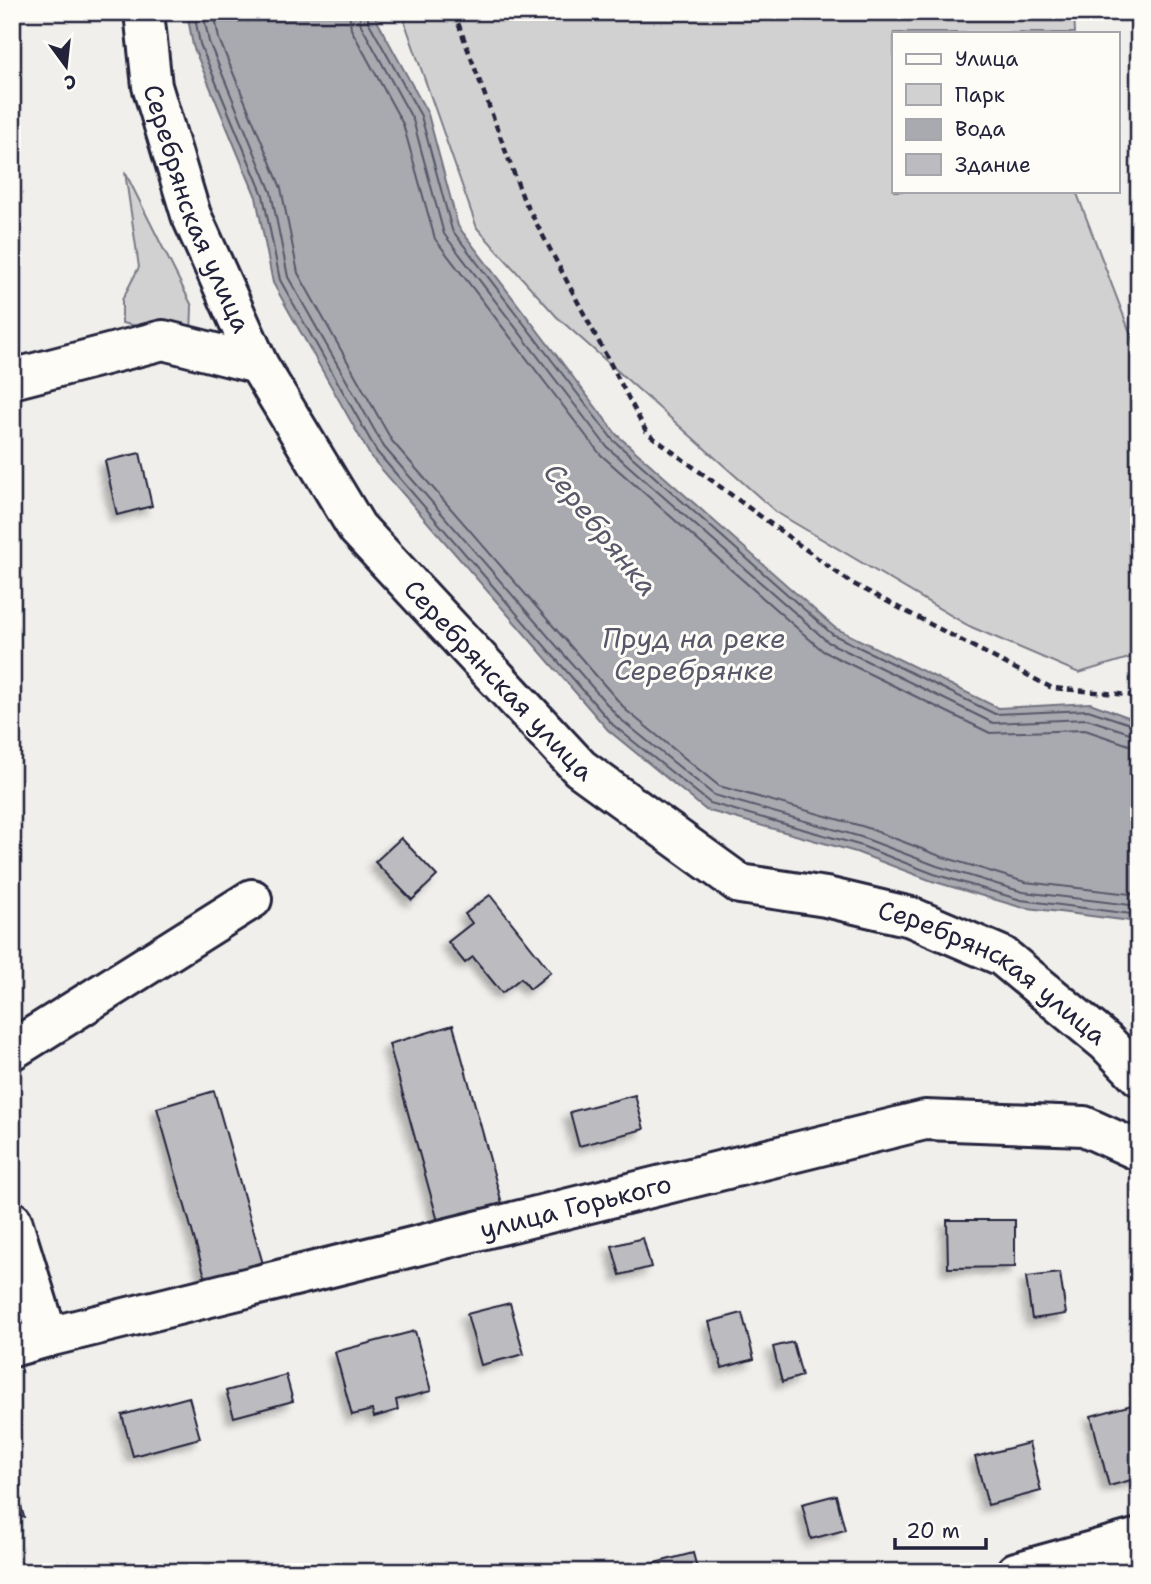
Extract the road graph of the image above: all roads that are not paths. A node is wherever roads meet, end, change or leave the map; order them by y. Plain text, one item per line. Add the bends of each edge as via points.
1 (144, 12) edge
2 (258, 364) junction
3 (12, 379) edge
4 (252, 899) dead end
5 (12, 1050) edge
6 (1139, 1076) edge
7 (1139, 1151) edge
8 (12, 1221) edge
9 (30, 1342) edge
10 (1139, 1538) edge
11 (1016, 1572) edge

1 - 2 street, Серебрянская улица via 152,86 191,215
2 - 3 street via 163,340
2 - 6 street, Серебрянская улица via 357,528 580,768 740,884 826,897 911,917 1002,956 1106,1042
4 - 5 street
7 - 9 street, улица Горького via 1084,1126 925,1120
8 - 9 street
10 - 11 street

